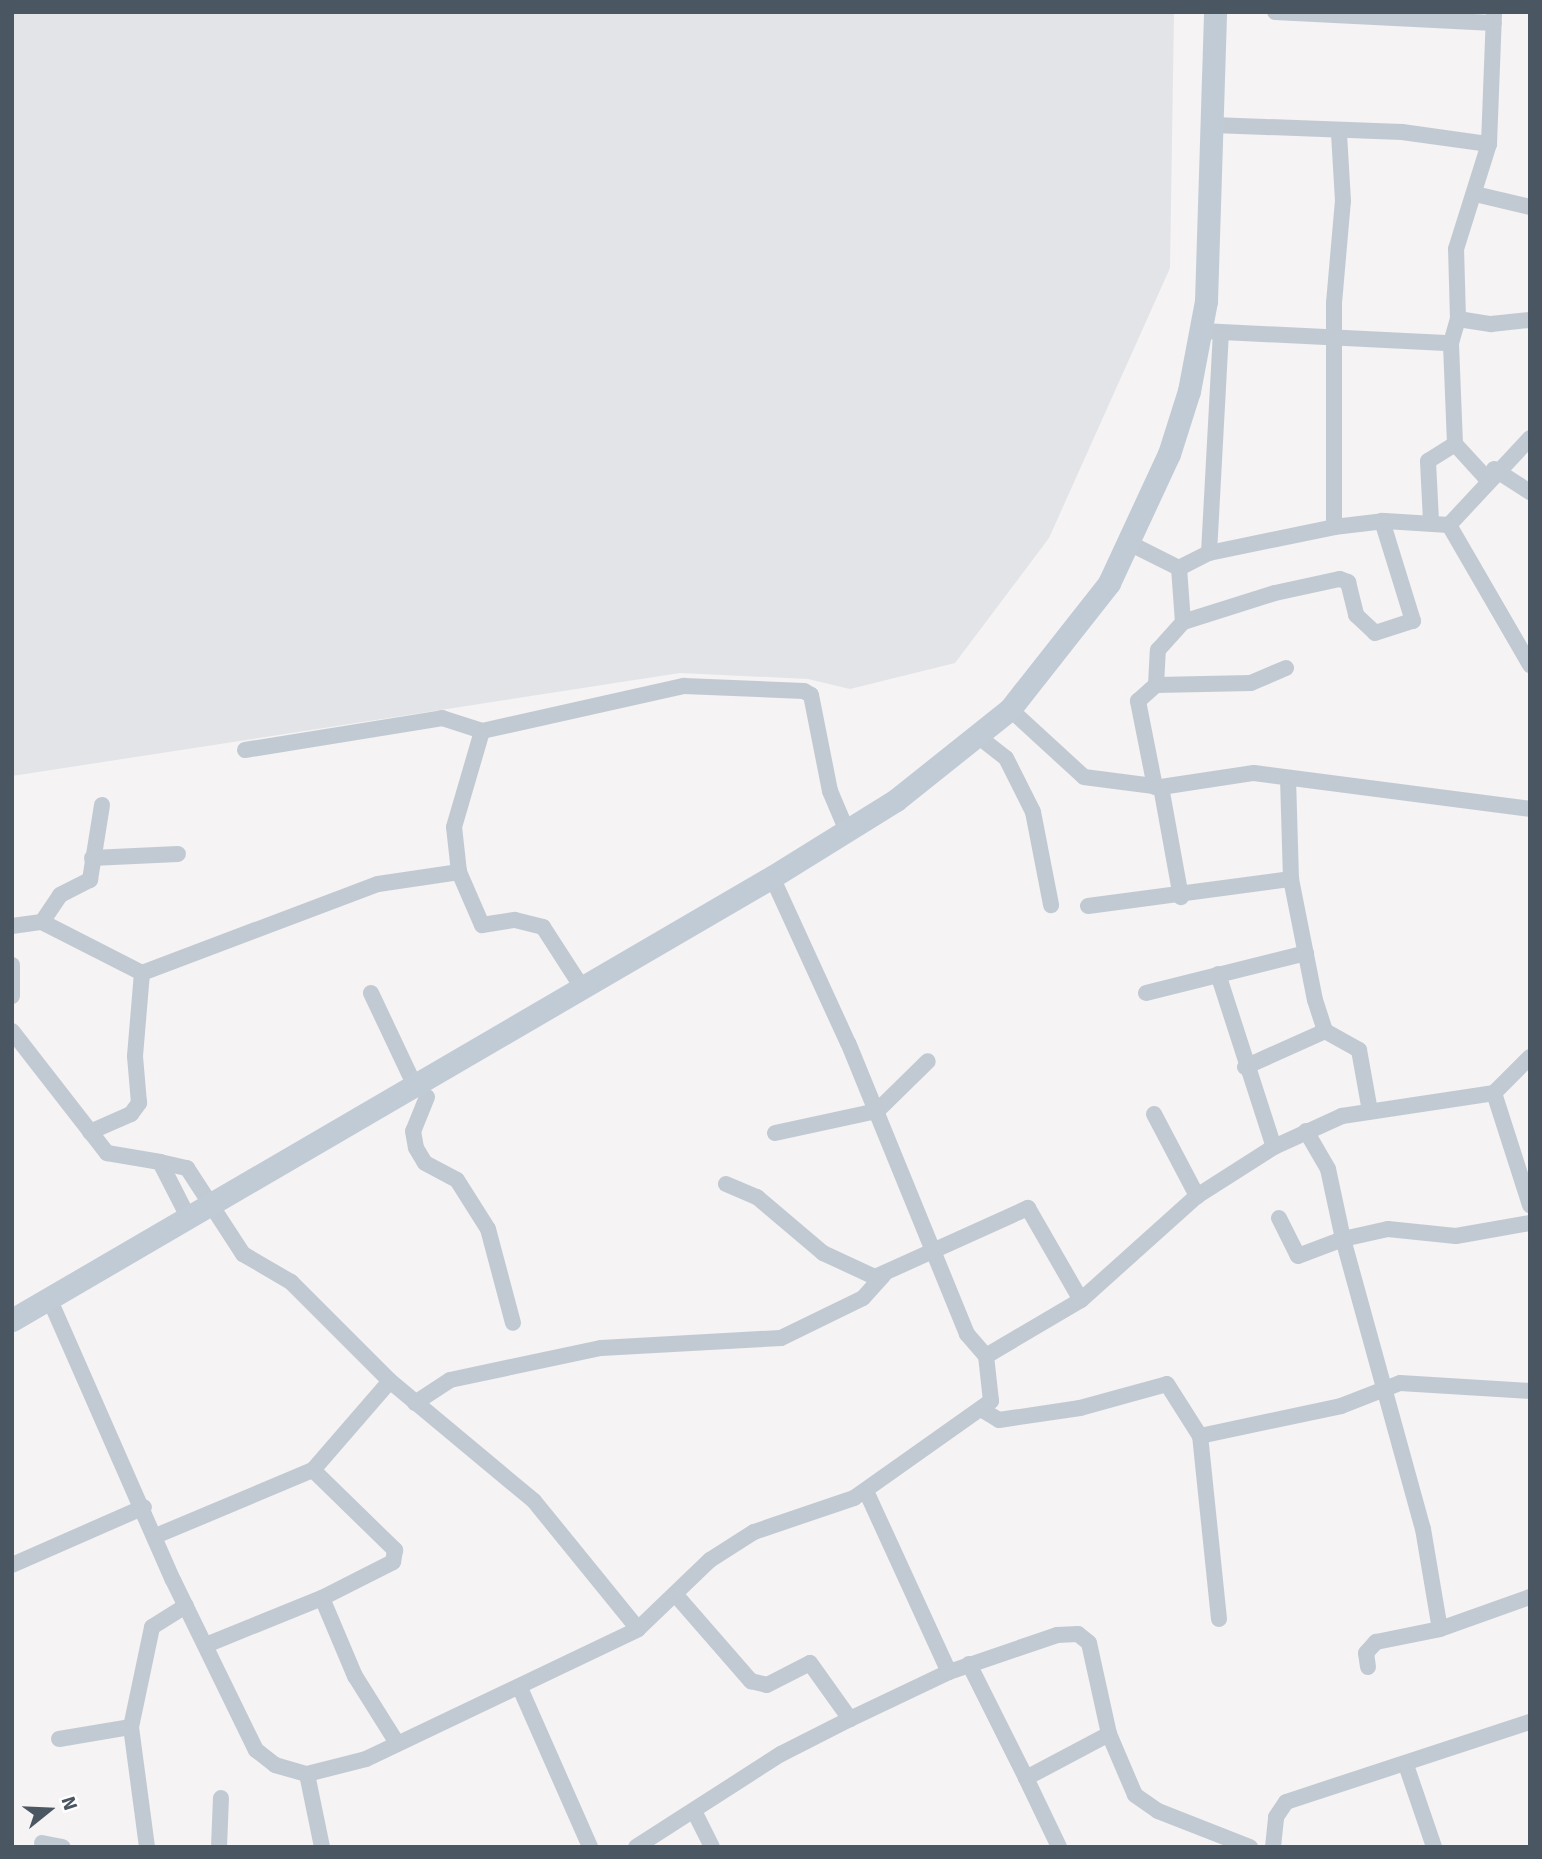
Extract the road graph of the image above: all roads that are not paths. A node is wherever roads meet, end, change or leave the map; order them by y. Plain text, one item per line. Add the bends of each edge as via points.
1 (1214, 12) edge
2 (1275, 12) edge
3 (1434, 14) edge
4 (1494, 17) edge
5 (1213, 125) junction
6 (1339, 133) junction
7 (1489, 144) junction
8 (1475, 194) junction
9 (1530, 207) edge
10 (1458, 318) junction
11 (1530, 320) edge
12 (1212, 332) junction
13 (1336, 341) junction
14 (1451, 343) junction
15 (1530, 438) edge
16 (1455, 444) junction
17 (1491, 474) junction
18 (1530, 492) edge
19 (1382, 521) junction
20 (1431, 521) junction
21 (1449, 525) junction
22 (1334, 527) junction
23 (1129, 543) junction
24 (1209, 553) junction
25 (1179, 568) junction
26 (1183, 622) junction
27 (1530, 665) edge
28 (1286, 668) dead end
29 (1156, 685) junction
30 (1010, 709) junction
31 (482, 732) junction
32 (979, 737) junction
33 (245, 750) dead end
34 (1288, 778) junction
35 (1158, 787) junction
36 (102, 805) dead end
37 (1530, 809) edge
38 (847, 831) junction
39 (178, 854) dead end
40 (92, 858) junction
41 (460, 872) junction
42 (772, 877) junction
43 (1292, 879) junction
44 (1181, 897) junction
45 (1051, 905) dead end
46 (1088, 906) dead end
47 (42, 922) junction
48 (12, 926) edge
49 (1306, 953) junction
50 (12, 965) edge
51 (142, 972) junction
52 (1218, 974) junction
53 (583, 989) junction
54 (371, 993) dead end
55 (1146, 993) dead end
56 (12, 996) edge
57 (12, 1031) edge
58 (1325, 1031) junction
59 (1530, 1057) edge
60 (928, 1061) dead end
61 (1245, 1067) junction
62 (414, 1084) junction
63 (1494, 1094) junction
64 (381, 1104) junction
65 (877, 1111) junction
66 (1370, 1111) junction
67 (1154, 1114) dead end
68 (1306, 1131) junction
69 (90, 1132) junction
70 (775, 1133) dead end
71 (1274, 1147) junction
72 (160, 1162) junction
73 (726, 1184) dead end
74 (1197, 1196) junction
75 (211, 1204) junction
76 (1530, 1205) edge
77 (188, 1217) junction
78 (1279, 1218) dead end
79 (1530, 1223) edge
80 (1343, 1239) junction
81 (935, 1247) junction
82 (883, 1276) junction
83 (49, 1298) junction
84 (1081, 1300) junction
85 (12, 1320) edge
86 (513, 1323) dead end
87 (986, 1356) junction
88 (390, 1381) junction
89 (1379, 1386) junction
90 (1530, 1391) edge
91 (415, 1403) junction
92 (984, 1411) junction
93 (1200, 1436) junction
94 (313, 1470) junction
95 (866, 1492) junction
96 (144, 1507) junction
97 (158, 1535) junction
98 (12, 1565) edge
99 (676, 1594) junction
100 (1530, 1597) edge
101 (321, 1598) junction
102 (186, 1606) junction
103 (1219, 1619) dead end
104 (638, 1629) junction
105 (1440, 1629) junction
106 (206, 1645) junction
107 (969, 1664) junction
108 (1368, 1667) dead end
109 (949, 1672) junction
110 (520, 1688) junction
111 (850, 1719) junction
112 (1530, 1722) edge
113 (131, 1727) junction
114 (1109, 1734) junction
115 (59, 1739) dead end
116 (397, 1743) junction
117 (1406, 1765) junction
118 (307, 1774) junction
119 (1026, 1778) junction
120 (221, 1798) dead end
121 (694, 1811) junction
122 (41, 1843) dead end
123 (63, 1847) edge
124 (147, 1847) edge
125 (219, 1847) edge
126 (322, 1847) edge
127 (590, 1847) edge
128 (636, 1847) edge
129 (712, 1847) edge
130 (1059, 1847) edge
131 (1251, 1847) edge
132 (1273, 1847) edge
133 (1434, 1847) edge

1 - 5 main road
2 - 3 street
3 - 4 street
4 - 7 street
5 - 6 street
5 - 12 main road
6 - 7 street via 1402,132
6 - 13 street via 1343,201
7 - 8 street
8 - 9 street
8 - 10 street via 1456,249
10 - 11 street via 1491,324
10 - 14 street
12 - 13 street
12 - 23 main road via 1168,454
12 - 24 street
13 - 14 street
13 - 22 street
14 - 16 street
15 - 17 street
16 - 17 street
16 - 20 street via 1428,461
17 - 18 street
17 - 21 street
19 - 20 street
19 - 22 street
19 - 26 street via 1412,617 1408,624 1375,633 1356,614 1348,582 1340,579
20 - 21 street
21 - 27 street
22 - 24 street
23 - 25 street
23 - 30 main road via 1084,620
24 - 25 street
25 - 26 street
26 - 29 street via 1158,650
28 - 29 street via 1251,683
29 - 35 street via 1138,701
30 - 32 main road
30 - 35 street via 1084,777
31 - 33 street via 442,718
31 - 38 street via 684,686 804,691 811,695 830,790
31 - 41 street via 454,827
32 - 38 main road
32 - 45 street via 1006,758 1033,812
34 - 35 street via 1254,773
34 - 37 street
34 - 43 street
35 - 44 street
36 - 40 street
38 - 42 main road
39 - 40 street
40 - 47 street via 90,880 60,895
41 - 51 street via 378,884
41 - 53 street via 482,925 515,920 543,928
42 - 53 main road
42 - 65 street
43 - 44 street
43 - 49 street
44 - 46 street
47 - 48 street
47 - 51 street
49 - 52 street
49 - 58 street
50 - 56 street
51 - 69 street via 135,1055 139,1103 131,1114
52 - 55 street
52 - 61 street
53 - 62 main road
54 - 62 street
57 - 69 street
58 - 61 street
58 - 66 street via 1359,1050
59 - 63 street
60 - 65 street
61 - 71 street
62 - 64 main road
63 - 66 street
63 - 76 street
64 - 75 main road
64 - 86 street via 388,1108 427,1097 413,1131 416,1147 425,1163 457,1180 488,1229
65 - 70 street
65 - 81 street
66 - 68 street
67 - 74 street
68 - 71 street
68 - 80 street via 1328,1169
69 - 72 street via 107,1153
71 - 74 street
72 - 75 street via 187,1168
72 - 77 street
73 - 82 street via 758,1197 823,1253
74 - 84 street
75 - 77 main road
75 - 88 street via 243,1254 291,1282
77 - 83 main road
78 - 80 street via 1298,1256
79 - 80 street via 1456,1236 1388,1229
80 - 89 street via 1364,1301
81 - 82 street
81 - 84 street via 1019,1208 1034,1210
81 - 87 street via 967,1334
82 - 91 street via 863,1298 781,1338 614,1346 450,1380
83 - 85 main road
83 - 96 street
84 - 87 street
87 - 92 street via 993,1382
88 - 91 street
88 - 94 street
89 - 90 street via 1486,1384
89 - 93 street via 1340,1406
89 - 105 street via 1423,1529
91 - 104 street via 564,1531
92 - 93 street via 999,1420 1167,1384
92 - 95 street via 942,1432
93 - 103 street
94 - 97 street
94 - 101 street via 395,1550 393,1562
95 - 99 street via 754,1532 710,1560
95 - 109 street
96 - 97 street
96 - 98 street
97 - 102 street
99 - 104 street
99 - 111 street via 751,1681 766,1685 810,1664
100 - 105 street
101 - 106 street
101 - 116 street via 355,1676
102 - 106 street
102 - 113 street via 152,1627
104 - 110 street
105 - 108 street via 1376,1642 1366,1653
106 - 118 street via 256,1750 275,1765
107 - 109 street
107 - 114 street via 1078,1634 1096,1665
107 - 119 street
109 - 111 street
110 - 116 street
110 - 127 street
111 - 121 street
112 - 117 street
113 - 115 street
113 - 124 street
114 - 119 street
114 - 131 street via 1135,1795 1158,1811
116 - 118 street
117 - 132 street via 1286,1802 1276,1817
117 - 133 street
118 - 126 street
119 - 130 street
120 - 125 street
121 - 128 street
121 - 129 street
122 - 123 street

